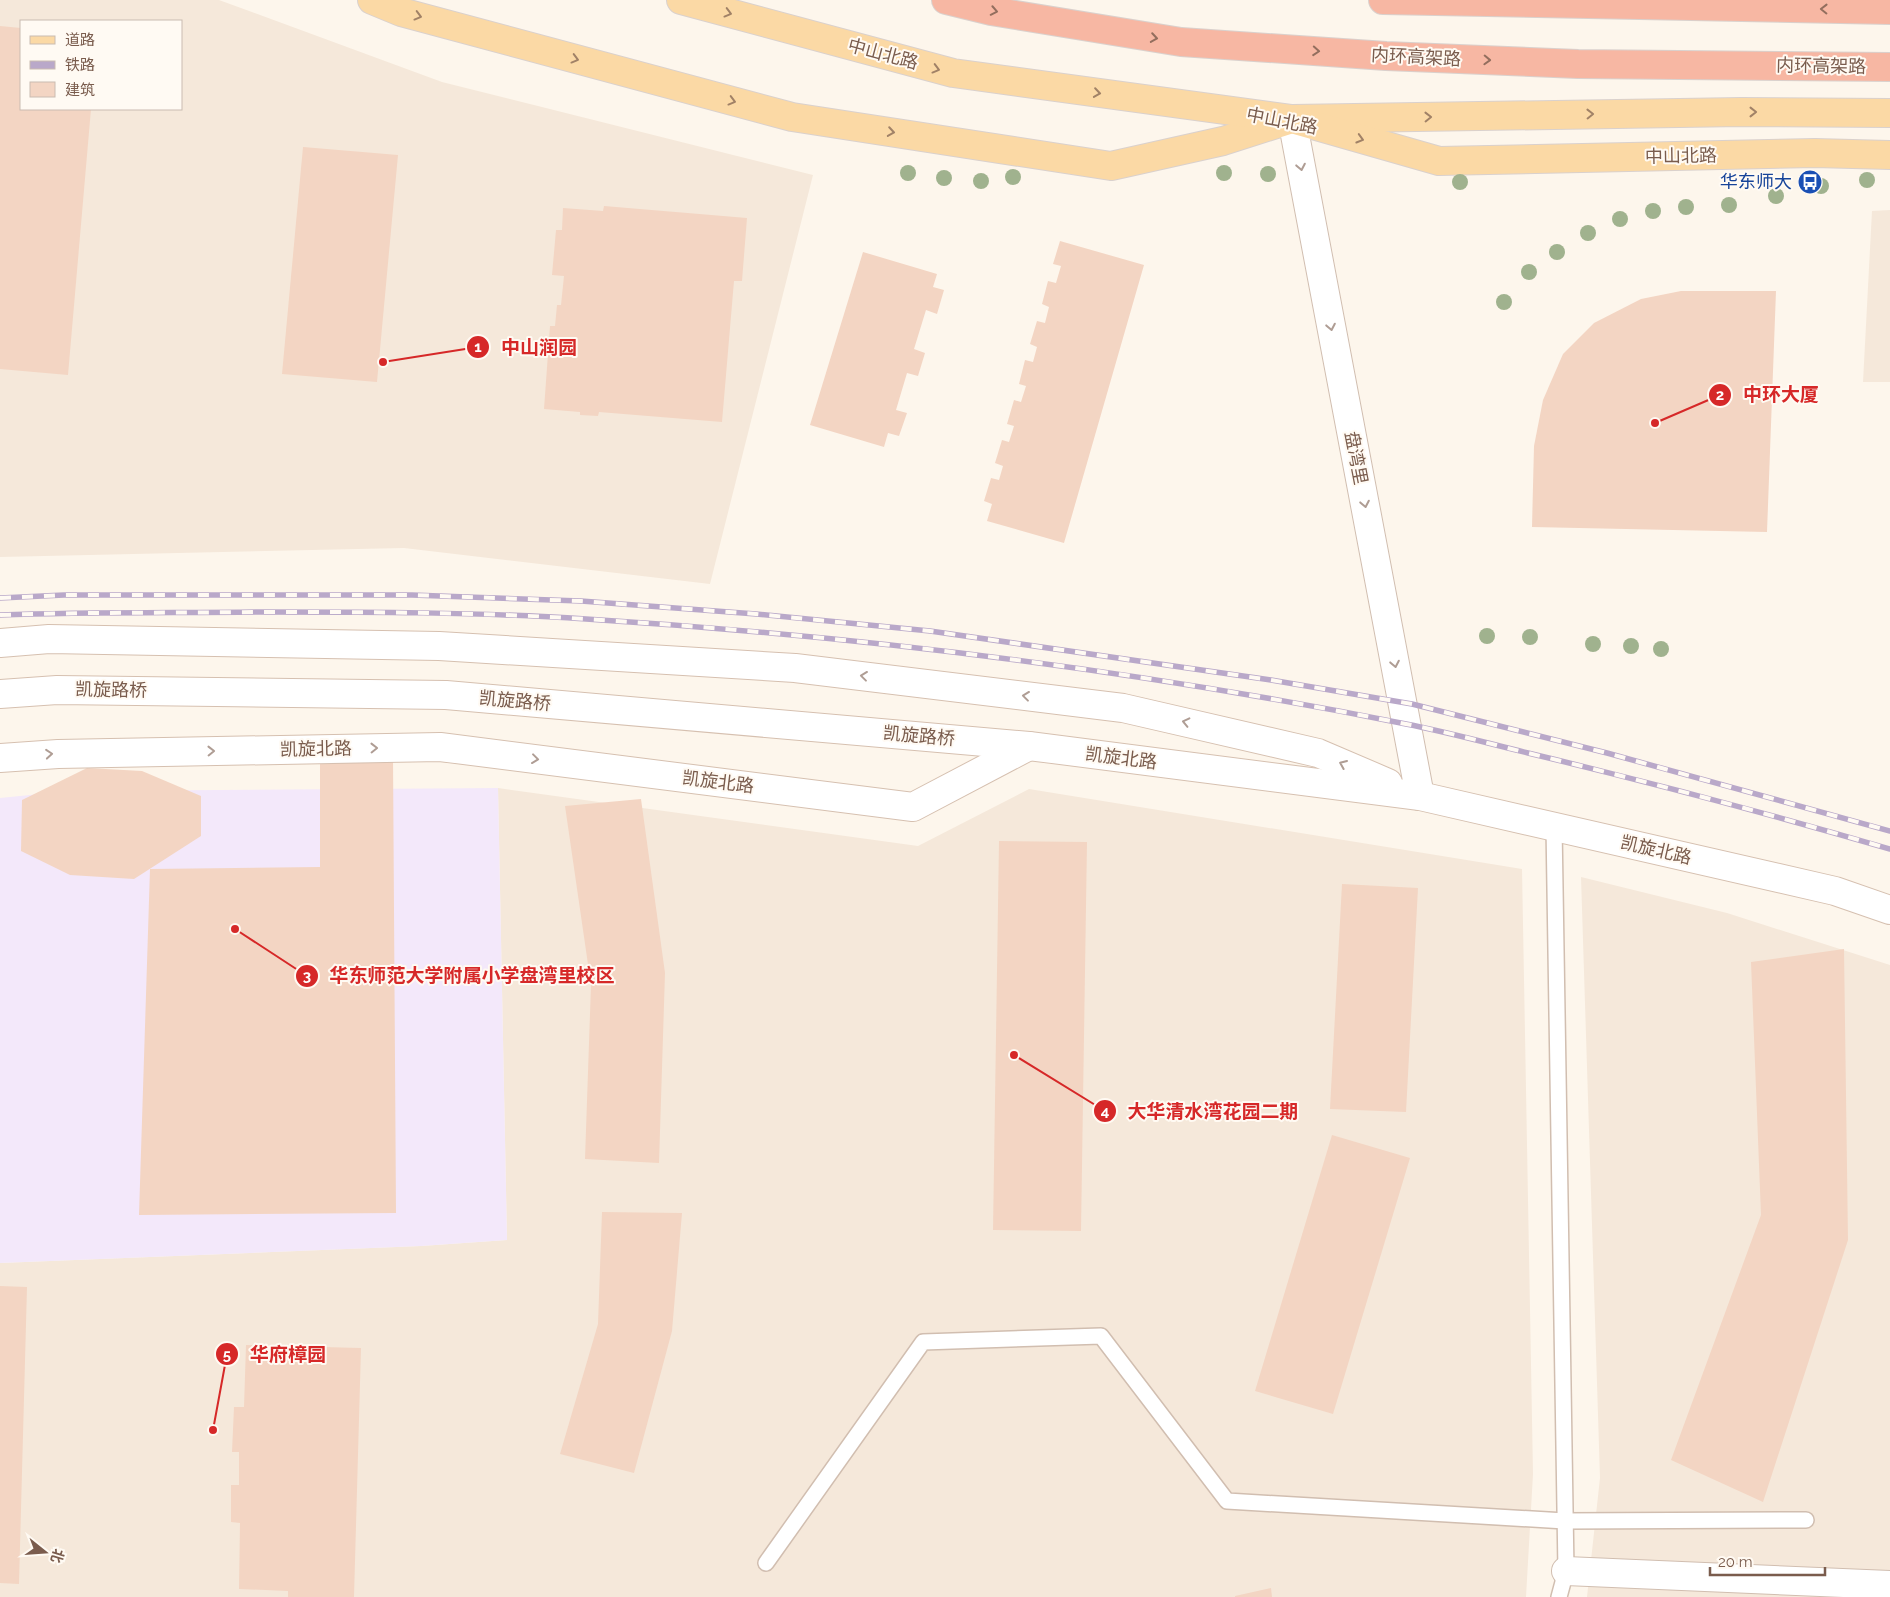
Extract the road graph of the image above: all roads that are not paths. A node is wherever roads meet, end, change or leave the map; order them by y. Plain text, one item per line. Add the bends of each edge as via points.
1 (372, 0) edge
2 (681, 0) edge
3 (946, 0) edge
4 (1384, 0) edge
5 (1864, 0) edge
6 (1890, 1) edge
7 (1890, 10) edge
8 (1578, 64) junction
9 (1890, 67) edge
10 (1890, 83) edge
11 (1890, 113) edge
12 (1292, 120) junction
13 (1890, 154) edge
14 (0, 644) edge
15 (0, 694) edge
16 (1029, 746) junction
17 (0, 758) edge
18 (1420, 796) junction
19 (1554, 826) junction
20 (1890, 910) edge
21 (1806, 1520) dead end
22 (1565, 1521) junction
23 (766, 1563) dead end
24 (1566, 1571) junction
25 (1890, 1585) edge
26 (1559, 1597) edge

1 -> 12 main road via 401,12 792,117 1111,166 1223,141
2 -> 12 main road, 中山北路 via 952,73
3 -> 8 highway, 内环高架路 via 992,11 1181,42 1386,56
7 -> 4 highway
5 - 6 main road
8 - 9 highway, 内环高架路
8 - 10 highway
12 -> 11 main road via 1741,112
12 -> 13 main road, 中山北路 via 1439,161
12 -> 18 street, 盘湾里
18 -> 14 street, 凯旋北路 via 1318,753 1123,708 795,668 439,646 49,639
15 - 16 street, 凯旋路桥 via 57,690 446,695
17 -> 16 street, 凯旋北路 via 68,753 440,747 913,807
16 - 18 street, 凯旋北路
18 - 19 street, 凯旋北路
19 - 20 street, 凯旋北路 via 1835,891
19 - 22 lane
21 - 22 lane
22 - 23 lane via 1228,1501 1101,1336 923,1342
22 - 24 lane
24 - 25 street
24 - 26 lane

